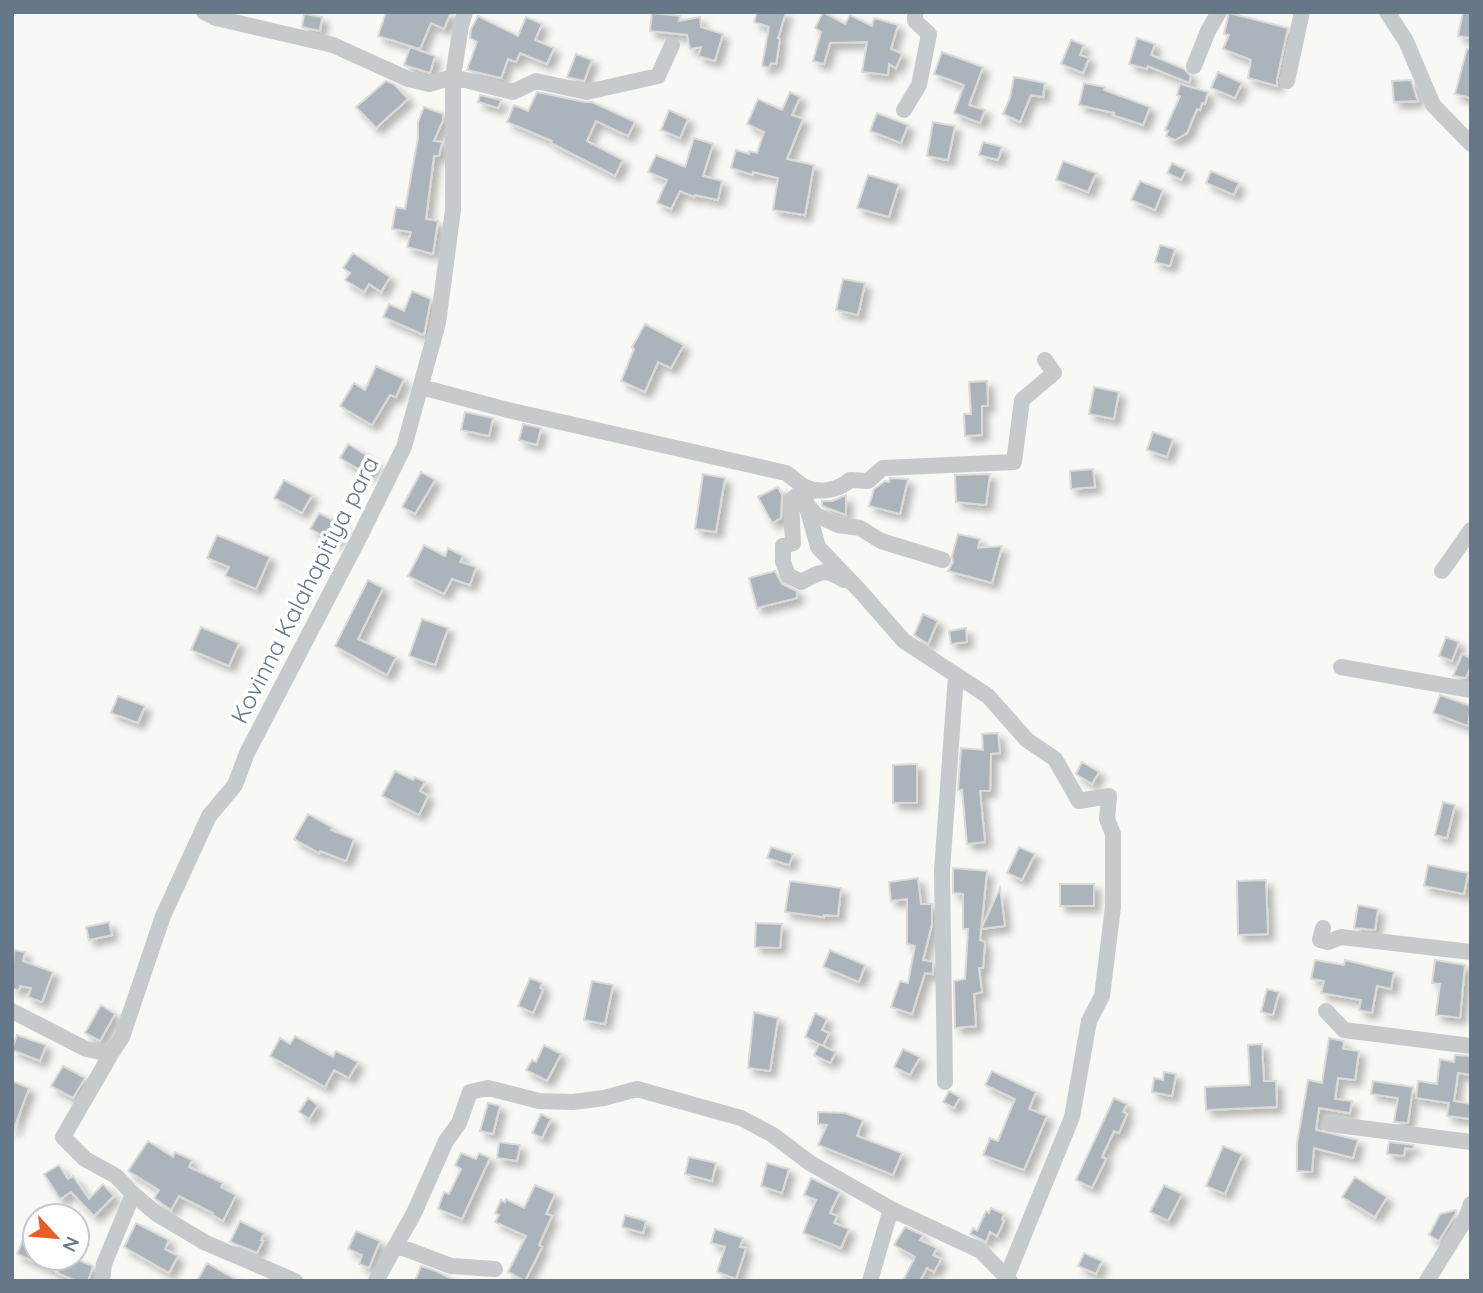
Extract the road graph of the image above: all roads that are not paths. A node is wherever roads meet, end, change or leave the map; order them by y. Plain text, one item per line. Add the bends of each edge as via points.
1 (465, 12) edge
2 (915, 12) edge
3 (1219, 12) edge
4 (1302, 12) edge
5 (1387, 12) edge
6 (213, 14) edge
7 (672, 45) dead end
8 (1195, 66) dead end
9 (453, 77) junction
10 (1287, 81) dead end
11 (904, 110) dead end
12 (1471, 144) edge
13 (1045, 360) dead end
14 (421, 387) junction
15 (806, 496) junction
16 (1471, 530) edge
17 (943, 560) dead end
18 (1443, 571) dead end
19 (860, 591) junction
20 (1341, 667) dead end
21 (956, 675) junction
22 (1471, 690) edge
23 (1323, 928) dead end
24 (1471, 952) edge
25 (12, 1011) edge
26 (1326, 1011) dead end
27 (1471, 1046) edge
28 (111, 1054) junction
29 (945, 1082) dead end
30 (1330, 1124) dead end
31 (1471, 1142) edge
32 (133, 1194) junction
33 (1471, 1204) edge
34 (891, 1209) junction
35 (398, 1245) junction
36 (495, 1269) dead end
37 (1007, 1279) edge
38 (102, 1281) edge
39 (295, 1281) edge
40 (376, 1281) edge
41 (870, 1281) edge
42 (1427, 1281) edge

1 - 9 street, Kovinna Kalahapitiya para
2 - 11 street via 915,21 929,34 919,85
3 - 8 street
4 - 10 street
5 - 12 street via 1406,41 1433,105
6 - 9 street via 333,45 408,79 429,84
7 - 9 street via 658,76 587,92 536,80 513,92
9 - 14 street, Kovinna Kalahapitiya para via 453,210 439,323
13 - 15 street via 1054,373 1022,400 1014,462 883,468 868,481 850,480 842,488
14 - 15 street via 786,473
14 - 28 street, Kovinna Kalahapitiya para via 404,447 376,505 247,753 235,785 209,816 163,916 122,1037
15 - 17 street via 816,515
15 - 19 street via 818,547
15 - 19 street via 791,500 793,543 783,547 788,575 801,582 832,572
16 - 18 street
19 - 21 street via 904,641
20 - 22 street
21 - 29 street via 943,871
21 - 37 street via 988,696 1027,740 1055,759 1079,801 1109,796 1107,819 1113,834 1112,907 1102,996 1089,1021 1072,1117
23 - 24 street via 1320,940 1328,942 1341,937
25 - 28 street via 86,1049
26 - 27 street via 1344,1030
28 - 32 street, Kovinna Kalahapitiya para via 63,1137
30 - 31 street
32 - 38 street via 104,1264
32 - 39 street via 206,1243
33 - 42 street
34 - 35 street via 741,1118 637,1089 573,1102 539,1101 488,1088 470,1092
34 - 37 street via 981,1251
34 - 41 street
35 - 36 street via 451,1266
35 - 40 street

